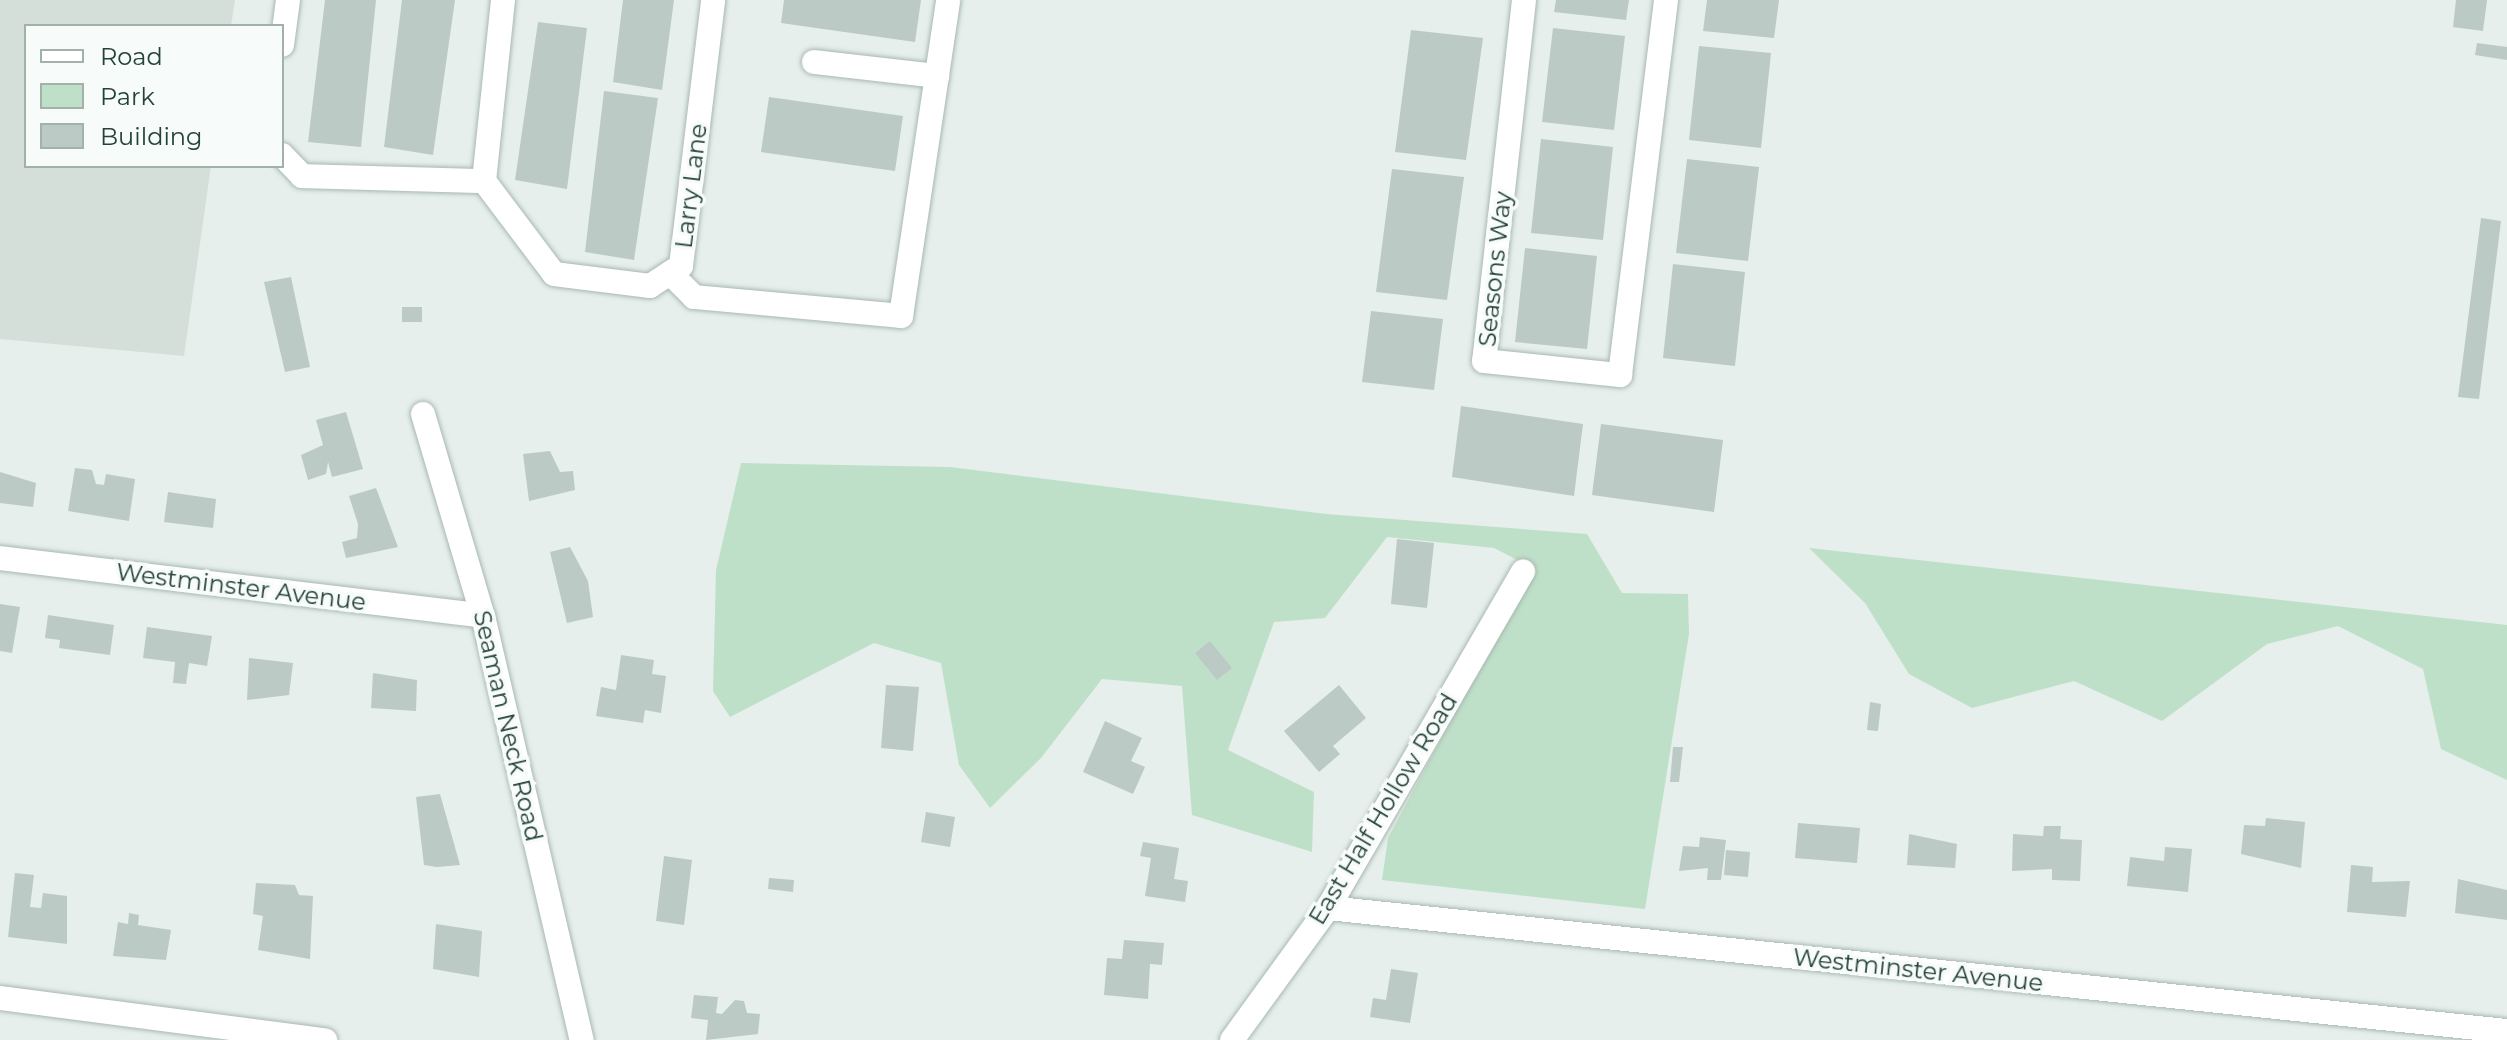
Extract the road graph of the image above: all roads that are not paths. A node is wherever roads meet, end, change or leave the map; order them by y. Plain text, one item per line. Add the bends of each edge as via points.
1 (288, 0) edge
2 (503, 0) edge
3 (713, 0) edge
4 (948, 0) edge
5 (1524, 0) edge
6 (1666, 0) edge
7 (284, 30) edge
8 (814, 62) dead end
9 (937, 76) junction
10 (284, 157) edge
11 (484, 181) junction
12 (670, 273) junction
13 (423, 414) dead end
14 (0, 558) edge
15 (1523, 571) dead end
16 (483, 616) junction
17 (1328, 908) junction
18 (0, 998) edge
19 (2507, 1031) edge
20 (325, 1040) edge
21 (582, 1040) edge
22 (1232, 1040) edge

1 - 7 street
2 - 11 street
3 - 12 street, Larry Lane via 681,266
4 - 9 street
5 - 6 street, Seasons Way via 1484,361 1620,375
8 - 9 street
9 - 12 street via 901,316 894,321 694,297
10 - 11 street via 302,176
11 - 12 street, Larry Lane via 554,274 650,286
13 - 16 street, Seaman Neck Road
14 - 16 street, Westminster Avenue
15 - 17 street, East Half Hollow Road
16 - 21 street, Seaman Neck Road
17 - 19 street, Westminster Avenue
17 - 22 street, East Half Hollow Road
18 - 20 street

